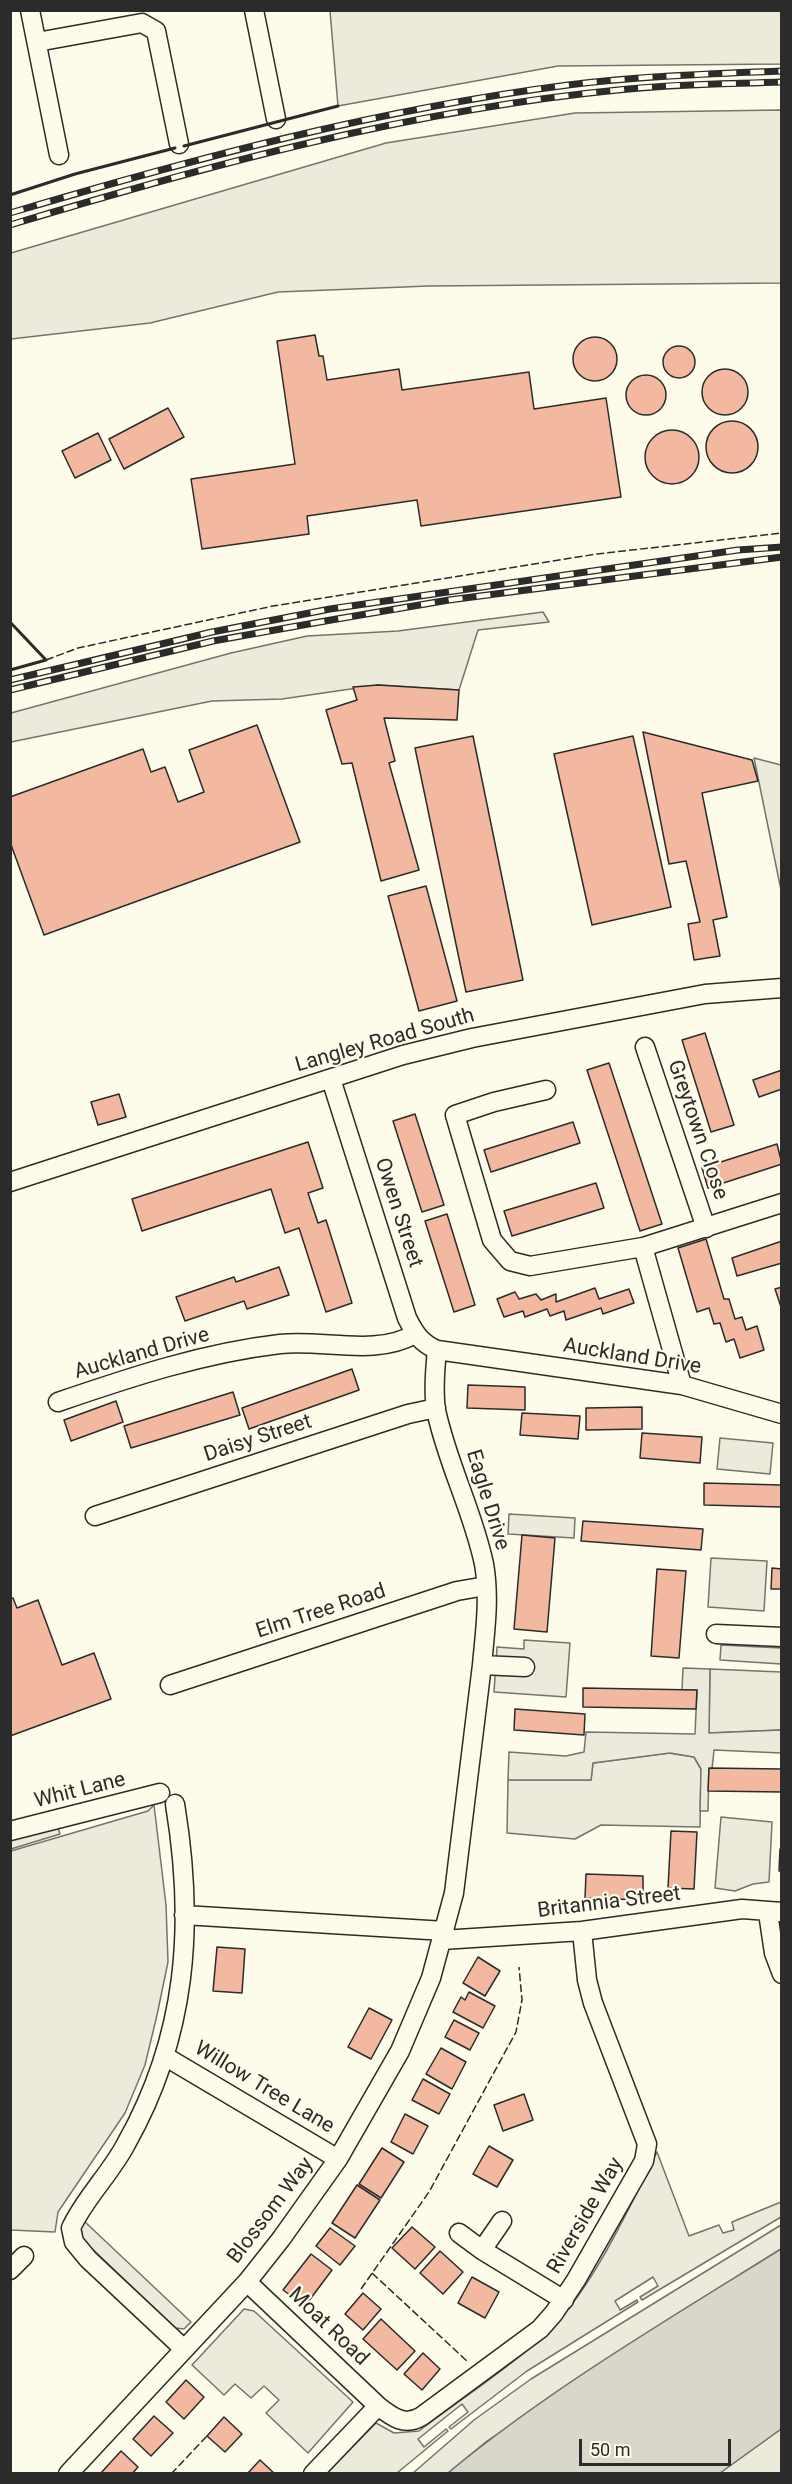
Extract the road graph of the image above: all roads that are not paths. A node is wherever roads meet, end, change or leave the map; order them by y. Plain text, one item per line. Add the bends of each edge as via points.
1 (30, 10) edge
2 (254, 10) edge
3 (111, 20) edge
4 (37, 42) junction
5 (276, 119) dead end
6 (179, 144) dead end
7 (60, 155) dead end
8 (782, 988) edge
9 (645, 1047) dead end
10 (331, 1079) junction
11 (546, 1090) dead end
12 (10, 1182) edge
13 (782, 1203) edge
14 (706, 1227) junction
15 (643, 1247) junction
16 (415, 1334) junction
17 (437, 1350) junction
18 (682, 1385) junction
19 (58, 1402) dead end
20 (436, 1408) junction
21 (782, 1414) edge
22 (96, 1516) dead end
23 (486, 1586) junction
24 (716, 1634) dead end
25 (782, 1637) edge
26 (482, 1665) junction
27 (525, 1667) dead end
28 (170, 1686) dead end
29 (160, 1793) dead end
30 (175, 1804) dead end
31 (10, 1831) edge
32 (775, 1912) edge
33 (184, 1915) junction
34 (582, 1930) junction
35 (443, 1936) junction
36 (782, 1974) edge
37 (166, 2057) junction
38 (338, 2159) junction
39 (502, 2221) dead end
40 (459, 2233) dead end
41 (482, 2250) junction
42 (24, 2256) dead end
43 (10, 2270) edge
44 (247, 2282) junction
45 (564, 2300) junction
46 (184, 2349) junction
47 (378, 2406) junction
48 (68, 2474) edge
49 (313, 2474) edge

1 - 4 street
2 - 5 street
3 - 4 street
3 - 6 street via 142,23 156,31
4 - 7 street
8 - 10 street, Langley Road South via 705,993 472,1038
9 - 14 street, Greytown Close
10 - 12 street, Langley Road South
10 - 16 street, Owen Street
11 - 15 street via 454,1115 492,1240 510,1261 530,1266
13 - 14 street
14 - 15 street
15 - 18 street
16 - 17 street
16 - 19 street, Auckland Drive via 389,1345 281,1344 185,1360
17 - 18 street, Auckland Drive
17 - 20 street, Eagle Drive
18 - 21 street, Auckland Drive
20 - 22 street, Daisy Street
20 - 23 street, Eagle Drive via 478,1542
23 - 26 street, Eagle Drive
23 - 28 street, Elm Tree Road via 457,1591
24 - 25 street
26 - 27 street
26 - 35 street, Eagle Drive via 462,1840
29 - 31 street, Whit Lane
30 - 33 street via 184,1862
32 - 34 street, Britannia Street via 742,1910
32 - 36 street via 774,1953
33 - 35 street, Britannia Street
33 - 37 street via 181,1990
34 - 35 street, Britannia Street
34 - 45 street, Riverside Way via 590,1991 647,2151
35 - 38 street, Blossom Way via 431,1978 400,2051
37 - 38 street, Willow Tree Lane
37 - 46 street via 127,2144 71,2228 74,2242 88,2259
38 - 44 street, Blossom Way
39 - 41 street
40 - 41 street
41 - 45 street
42 - 43 street
44 - 46 street, Blossom Way
44 - 47 street, Moat Road
45 - 47 street, Riverside Way via 540,2329 413,2421 395,2419
46 - 48 street, Blossom Way
47 - 49 street

